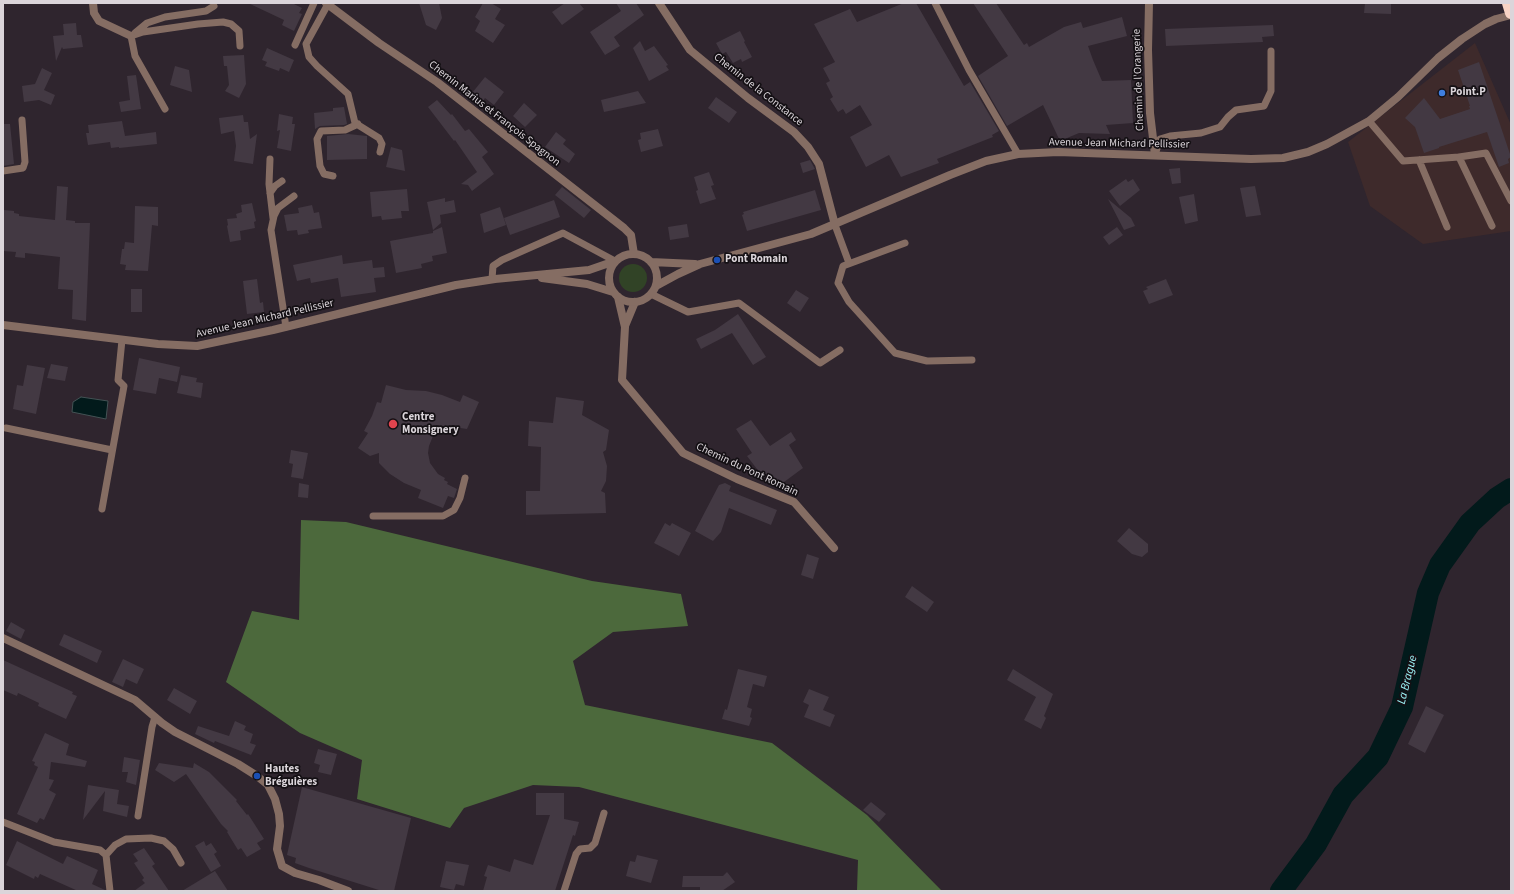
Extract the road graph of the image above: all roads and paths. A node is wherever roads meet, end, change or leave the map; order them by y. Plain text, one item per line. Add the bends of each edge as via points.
1 (93, 3) edge
2 (314, 3) edge
3 (659, 3) edge
4 (934, 3) edge
5 (1148, 3) edge
6 (1508, 3) edge
7 (327, 4) edge
8 (214, 6) dead end
9 (1511, 14) edge
10 (131, 36) junction
11 (295, 45) dead end
12 (240, 46) dead end
13 (1271, 51) dead end
14 (165, 109) dead end
15 (22, 120) dead end
16 (1369, 122) junction
17 (358, 124) junction
18 (380, 152) dead end
19 (1018, 154) junction
20 (1155, 155) junction
21 (1459, 158) junction
22 (270, 159) dead end
23 (1419, 160) junction
24 (3, 171) edge
25 (333, 176) dead end
26 (282, 181) dead end
27 (270, 193) junction
28 (294, 196) dead end
29 (1511, 201) edge
30 (273, 218) junction
31 (835, 225) junction
32 (1492, 226) dead end
33 (1446, 227) dead end
34 (905, 243) dead end
35 (634, 254) junction
36 (616, 261) junction
37 (651, 262) junction
38 (849, 263) junction
39 (700, 264) junction
40 (529, 276) junction
41 (492, 279) junction
42 (656, 286) junction
43 (615, 294) junction
44 (651, 294) junction
45 (635, 302) junction
46 (3, 325) edge
47 (286, 327) junction
48 (625, 327) junction
49 (122, 340) junction
50 (840, 350) dead end
51 (972, 360) dead end
52 (6, 428) dead end
53 (112, 450) junction
54 (465, 478) dead end
55 (102, 509) dead end
56 (373, 516) dead end
57 (834, 548) dead end
58 (3, 638) edge
59 (155, 717) junction
60 (604, 814) dead end
61 (138, 816) dead end
62 (3, 822) edge
63 (106, 855) junction
64 (181, 863) dead end
65 (110, 891) edge
66 (348, 891) edge
67 (564, 891) edge

1 - 10 street via 94,13 99,21
2 - 11 lane
3 - 31 street, Chemin de la Constance via 690,50 794,132 808,147 819,164
4 - 19 lane
5 - 20 street, Chemin de l'Orangerie via 1150,113
6 - 9 highway
7 - 17 lane via 306,44 309,56 348,94 355,123
7 - 35 street, Chemin Marius et François Spagnon via 437,82 624,228 630,235
8 - 10 lane via 206,11 165,17 147,23
9 - 16 street, Avenue Jean Michard Pellissier via 1485,24 1462,39
10 - 12 lane via 143,32 223,22 231,24 239,31
10 - 14 lane via 134,56
13 - 20 lane via 1271,91 1264,106 1236,110 1220,127 1201,133 1160,139
15 - 24 lane via 25,162 23,168
16 - 20 street, Avenue Jean Michard Pellissier via 1308,152 1283,158
16 - 23 lane via 1403,161
17 - 18 lane via 379,138 382,144
17 - 25 lane via 345,130 321,131 317,139 320,166 324,174
19 - 20 street, Avenue Jean Michard Pellissier via 1058,152
19 - 31 street, Avenue Jean Michard Pellissier via 957,172
21 - 23 lane
21 - 29 lane via 1486,153
21 - 32 lane
22 - 27 lane
23 - 33 lane
26 - 27 lane
27 - 30 lane
28 - 30 lane via 278,208
30 - 47 lane via 271,230
31 - 38 lane
31 - 39 street, Avenue Jean Michard Pellissier via 795,239
34 - 38 lane
35 - 36 street
35 - 37 street via 641,255
36 - 40 street, Avenue Jean Michard Pellissier via 589,270
36 - 41 lane via 563,234 502,260 493,266
36 - 43 street via 609,273 610,286
37 - 39 street, Avenue Jean Michard Pellissier
37 - 42 street via 657,273
38 - 51 lane via 843,266 838,283 849,302 895,353 927,361
39 - 42 street, Avenue Jean Michard Pellissier
40 - 41 street, Avenue Jean Michard Pellissier
40 - 43 street, Avenue Jean Michard Pellissier via 587,284
41 - 47 street, Avenue Jean Michard Pellissier via 456,285
42 - 44 street
43 - 45 street via 629,302
43 - 48 street, Chemin du Pont Romain
44 - 45 street
44 - 50 lane via 688,312 739,302 820,363
45 - 48 street, Chemin du Pont Romain
46 - 49 street, Avenue Jean Michard Pellissier
47 - 49 street, Avenue Jean Michard Pellissier via 197,346
48 - 57 street, Chemin du Pont Romain via 622,380 683,453 794,502
49 - 53 lane via 118,380 124,386
52 - 53 lane
53 - 55 lane
54 - 56 lane via 454,510 444,516
58 - 59 street via 135,700
59 - 61 lane
59 - 66 street via 175,732 238,764 268,785 279,814 277,849 282,866
60 - 67 lane via 595,843 590,848 580,849 576,854
62 - 63 lane via 54,842 100,850
63 - 64 lane via 115,845 126,839 151,838 164,841 173,849
63 - 65 lane

